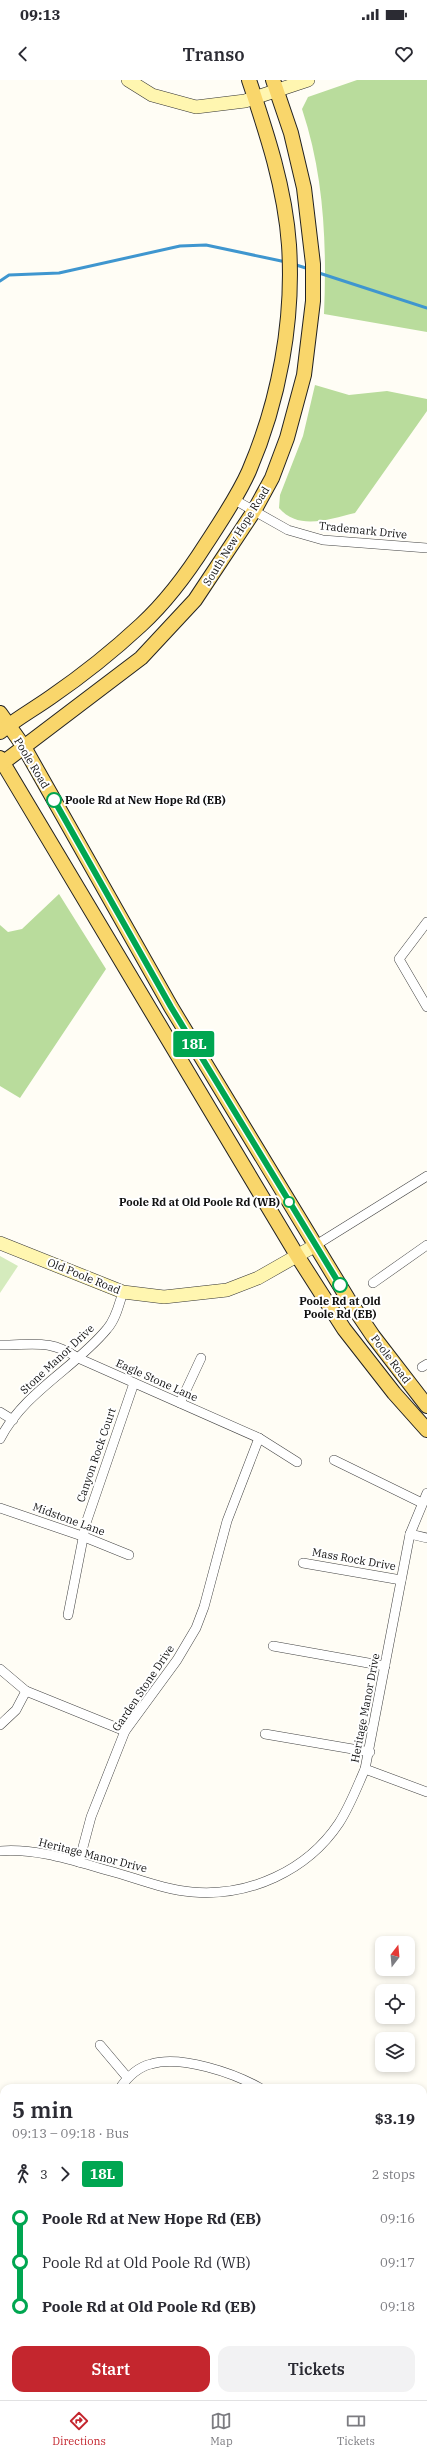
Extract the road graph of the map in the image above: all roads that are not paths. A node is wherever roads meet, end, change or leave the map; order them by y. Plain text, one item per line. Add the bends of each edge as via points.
1 (128, 80) edge
2 (249, 80) edge
3 (308, 80) edge
4 (275, 85) edge
5 (255, 98) junction
6 (233, 499) junction
7 (254, 511) junction
8 (427, 548) edge
9 (0, 713) edge
10 (4, 728) edge
11 (24, 748) junction
12 (1, 762) edge
13 (427, 922) edge
14 (427, 1007) edge
15 (427, 1176) edge
16 (0, 1243) edge
17 (316, 1245) junction
18 (427, 1245) edge
19 (298, 1257) junction
20 (373, 1283) dead end
21 (123, 1292) junction
22 (1, 1345) dead end
23 (78, 1358) junction
24 (201, 1358) dead end
25 (134, 1383) junction
26 (180, 1403) junction
27 (427, 1406) edge
28 (0, 1412) edge
29 (13, 1420) junction
30 (427, 1430) edge
31 (259, 1438) junction
32 (0, 1439) edge
33 (334, 1460) dead end
34 (297, 1462) dead end
35 (427, 1493) edge
36 (422, 1503) junction
37 (0, 1508) edge
38 (410, 1534) junction
39 (82, 1536) junction
40 (427, 1538) edge
41 (129, 1555) dead end
42 (303, 1563) dead end
43 (401, 1580) junction
44 (68, 1615) dead end
45 (272, 1646) dead end
46 (386, 1666) junction
47 (0, 1669) edge
48 (26, 1691) junction
49 (0, 1725) edge
50 (124, 1731) junction
51 (265, 1734) dead end
52 (370, 1752) junction
53 (365, 1769) junction
54 (427, 1792) edge
55 (0, 1851) edge
56 (79, 1862) junction
57 (100, 2045) dead end
58 (128, 2077) junction
59 (123, 2084) edge
60 (253, 2084) edge

1 - 5 street via 152,95 196,107
2 - 5 main road, South New Hope Road
3 - 4 street
4 - 5 street
4 - 7 main road, South New Hope Road via 304,188 313,264 313,301 304,375 287,438 272,478
5 - 6 main road, South New Hope Road via 274,156 283,200 289,244 290,297 286,340 276,389 248,472
6 - 7 street, Trademark Drive
6 - 10 main road, South New Hope Road via 181,583 142,624 100,661
7 - 8 street, Trademark Drive via 288,530 323,540
7 - 11 main road, South New Hope Road via 195,600 141,658
9 - 10 main road, Poole Road
10 - 11 main road, Poole Road
11 - 12 main road, South New Hope Road
11 - 17 main road, Poole Road via 171,1007
12 - 19 main road, Poole Road
13 - 14 street via 400,959
15 - 17 street, Old Poole Road
16 - 21 street, Old Poole Road
17 - 19 street, Old Poole Road
17 - 27 main road, Poole Road via 373,1336
18 - 20 street
19 - 21 street, Old Poole Road via 258,1278 227,1290 164,1297
19 - 30 main road, Poole Road via 344,1329 394,1393
21 - 23 street, Stone Manor Drive via 108,1328
22 - 23 street, Eagle Stone Lane via 53,1344
23 - 25 street, Eagle Stone Lane
23 - 29 street, Stone Manor Drive via 30,1400
24 - 26 street
25 - 26 street, Eagle Stone Lane
25 - 39 street, Canyon Rock Court
26 - 31 street, Eagle Stone Lane
28 - 29 street
29 - 32 street, Stone Manor Drive
31 - 34 street, Eagle Stone Lane
31 - 50 street, Garden Stone Drive via 227,1521 196,1628 174,1666
33 - 36 street
35 - 36 street, Heritage Manor Drive
36 - 38 street, Heritage Manor Drive
37 - 39 street, Midstone Lane
38 - 40 street
38 - 43 street, Heritage Manor Drive
39 - 41 street, Midstone Lane
39 - 44 street, Canyon Rock Court
42 - 43 street, Mass Rock Drive
43 - 46 street, Heritage Manor Drive
45 - 46 street
46 - 52 street, Heritage Manor Drive
47 - 48 street
48 - 49 street via 16,1710
48 - 50 street
50 - 56 street, Garden Stone Drive via 91,1817
51 - 52 street
52 - 53 street, Heritage Manor Drive
53 - 54 street
53 - 56 street, Heritage Manor Drive via 351,1802 330,1835 295,1867 265,1882 236,1890 190,1892
55 - 56 street, Heritage Manor Drive via 34,1852
57 - 58 street
58 - 59 street
58 - 60 street via 150,2064 172,2061 215,2070

